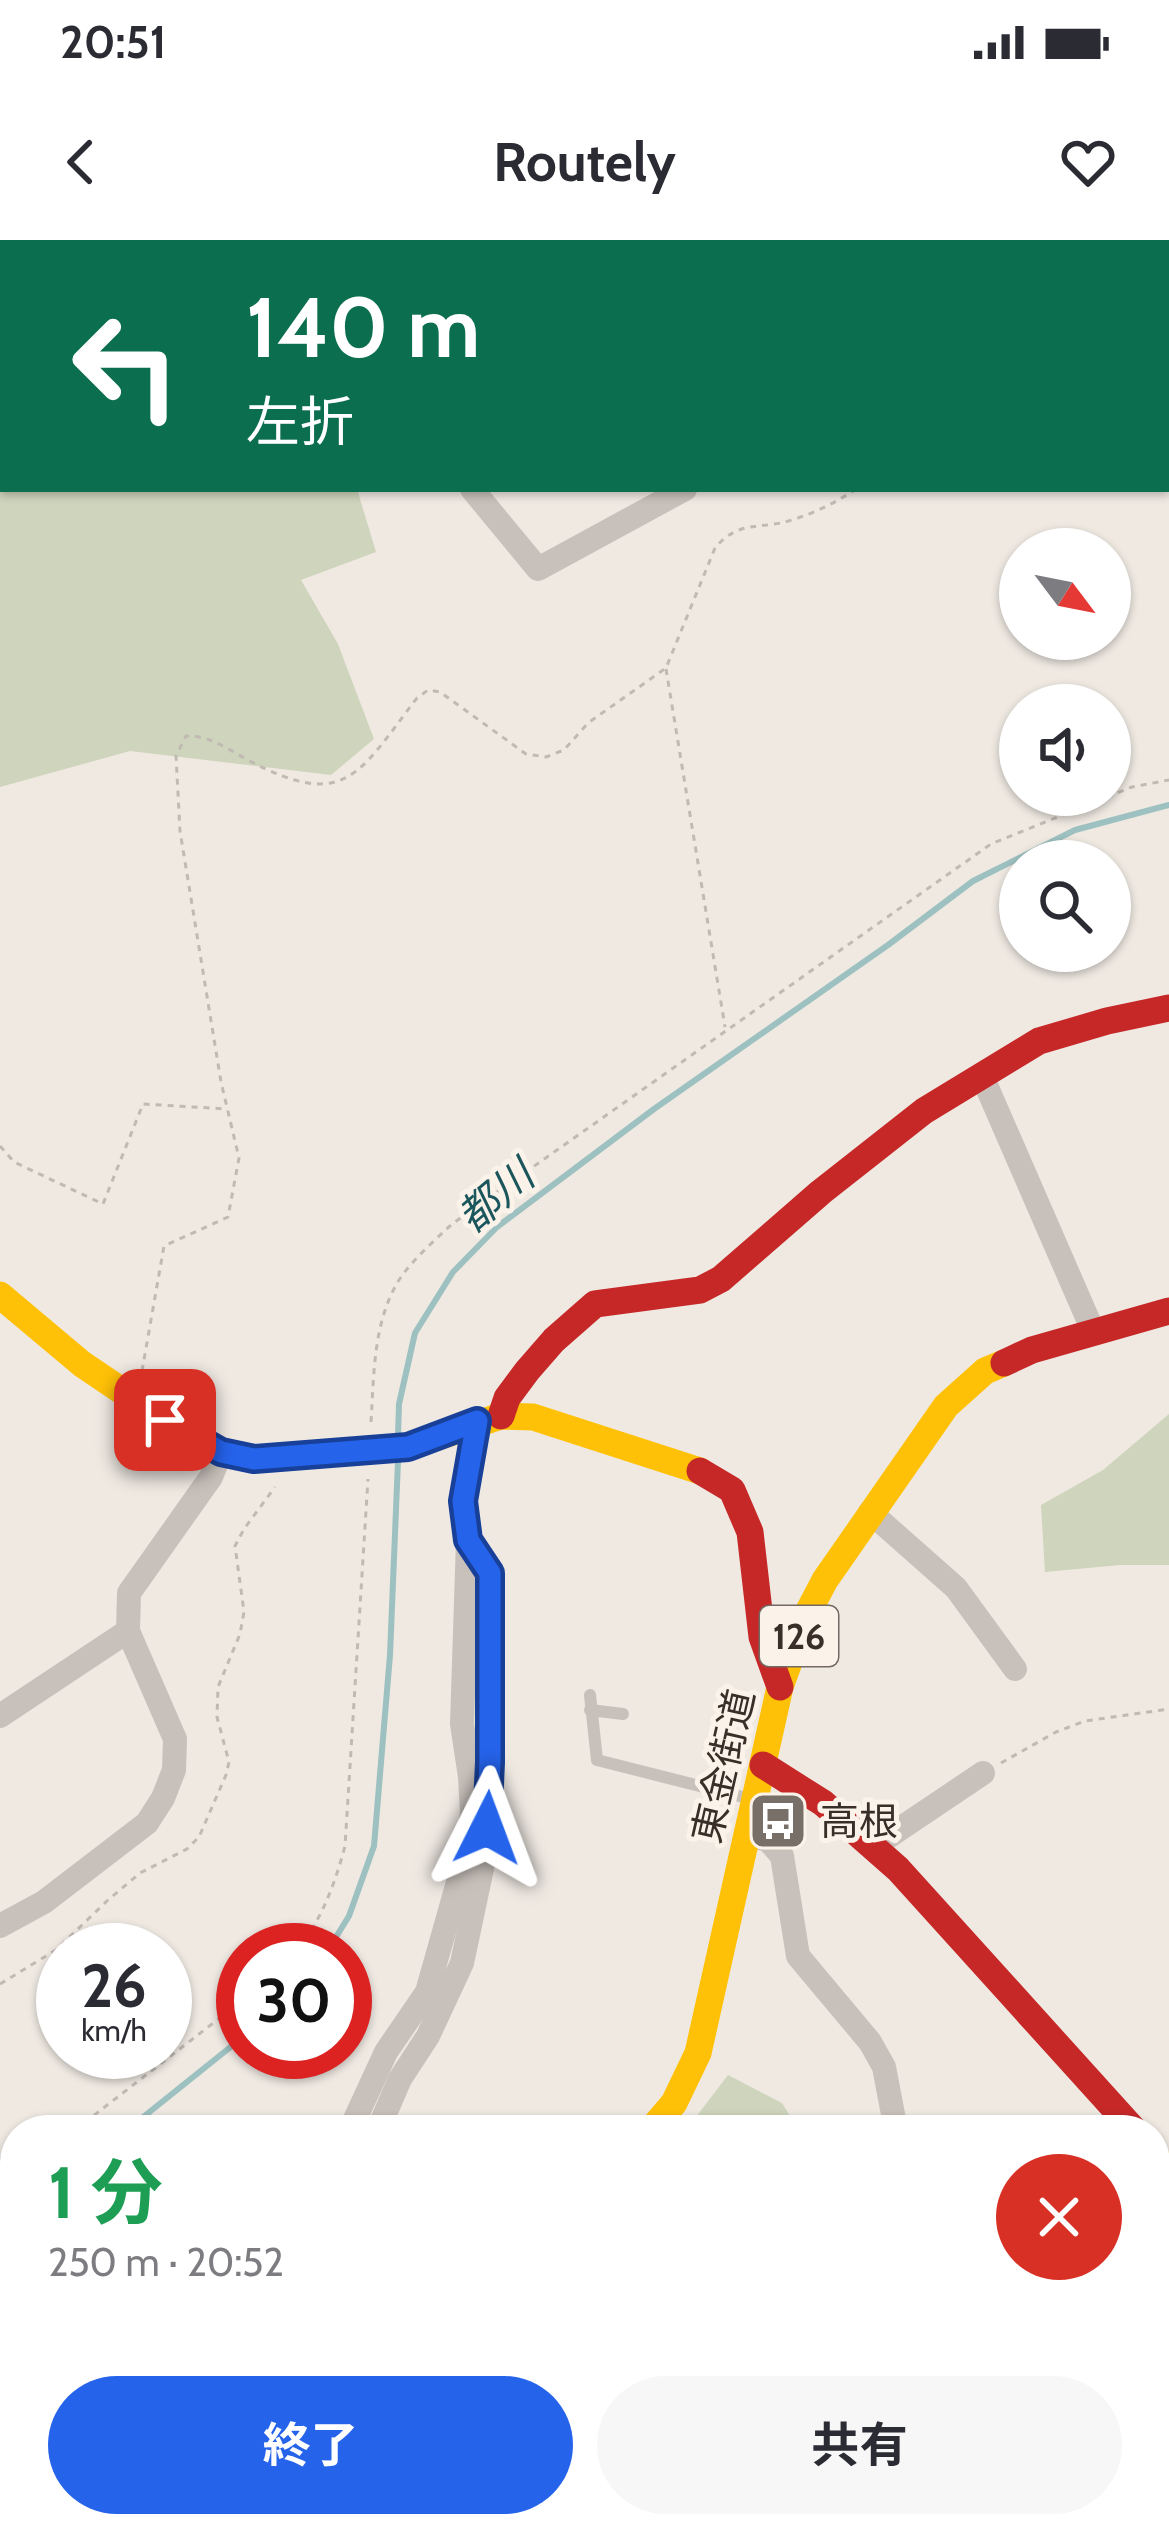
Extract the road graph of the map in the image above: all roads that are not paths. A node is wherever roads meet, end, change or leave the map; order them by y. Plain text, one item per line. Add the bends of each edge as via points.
1 (474, 492) edge
2 (679, 492) edge
3 (1169, 1008) edge
4 (982, 1076) junction
5 (0, 1295) edge
6 (1169, 1311) edge
7 (1093, 1331) junction
8 (489, 1419) junction
9 (221, 1452) junction
10 (870, 1512) junction
11 (468, 1540) junction
12 (128, 1631) junction
13 (1015, 1669) dead end
14 (780, 1687) junction
15 (623, 1714) dead end
16 (0, 1716) edge
17 (763, 1766) junction
18 (983, 1773) road end
19 (755, 1800) junction
20 (748, 1835) junction
21 (876, 1845) junction
22 (0, 1926) edge
23 (357, 2115) edge
24 (384, 2115) edge
25 (664, 2115) edge
26 (893, 2115) edge
27 (1121, 2115) edge

1 - 2 street via 538,569
3 - 4 main road via 1039,1041
4 - 7 street
4 - 8 main road via 924,1111 721,1279 700,1290 595,1304
5 - 9 main road via 82,1364
6 - 7 main road, 東金街道 / 126
7 - 10 main road, 東金街道 / 126 via 985,1371 946,1406
8 - 9 main road via 408,1447 254,1459
8 - 11 street via 463,1501
8 - 14 main road via 533,1417 662,1457 732,1490 751,1532 762,1637
9 - 12 street via 130,1593
10 - 13 street via 956,1588
10 - 14 main road, 東金街道 / 126 via 805,1618
11 - 23 street via 466,1854 427,1992
11 - 24 street via 490,1573 484,1859 462,1963
12 - 16 street
12 - 22 street via 175,1738 163,1798 146,1823
14 - 17 main road, 東金街道 / 126
15 - 19 lane via 590,1702 597,1760
17 - 19 main road, 東金街道 / 126
17 - 21 main road
18 - 21 street
19 - 20 main road, 東金街道 / 126
20 - 25 main road, 東金街道 / 126 via 698,2053
20 - 26 street via 768,1840 782,1856 798,1956 884,2067
21 - 27 main road

